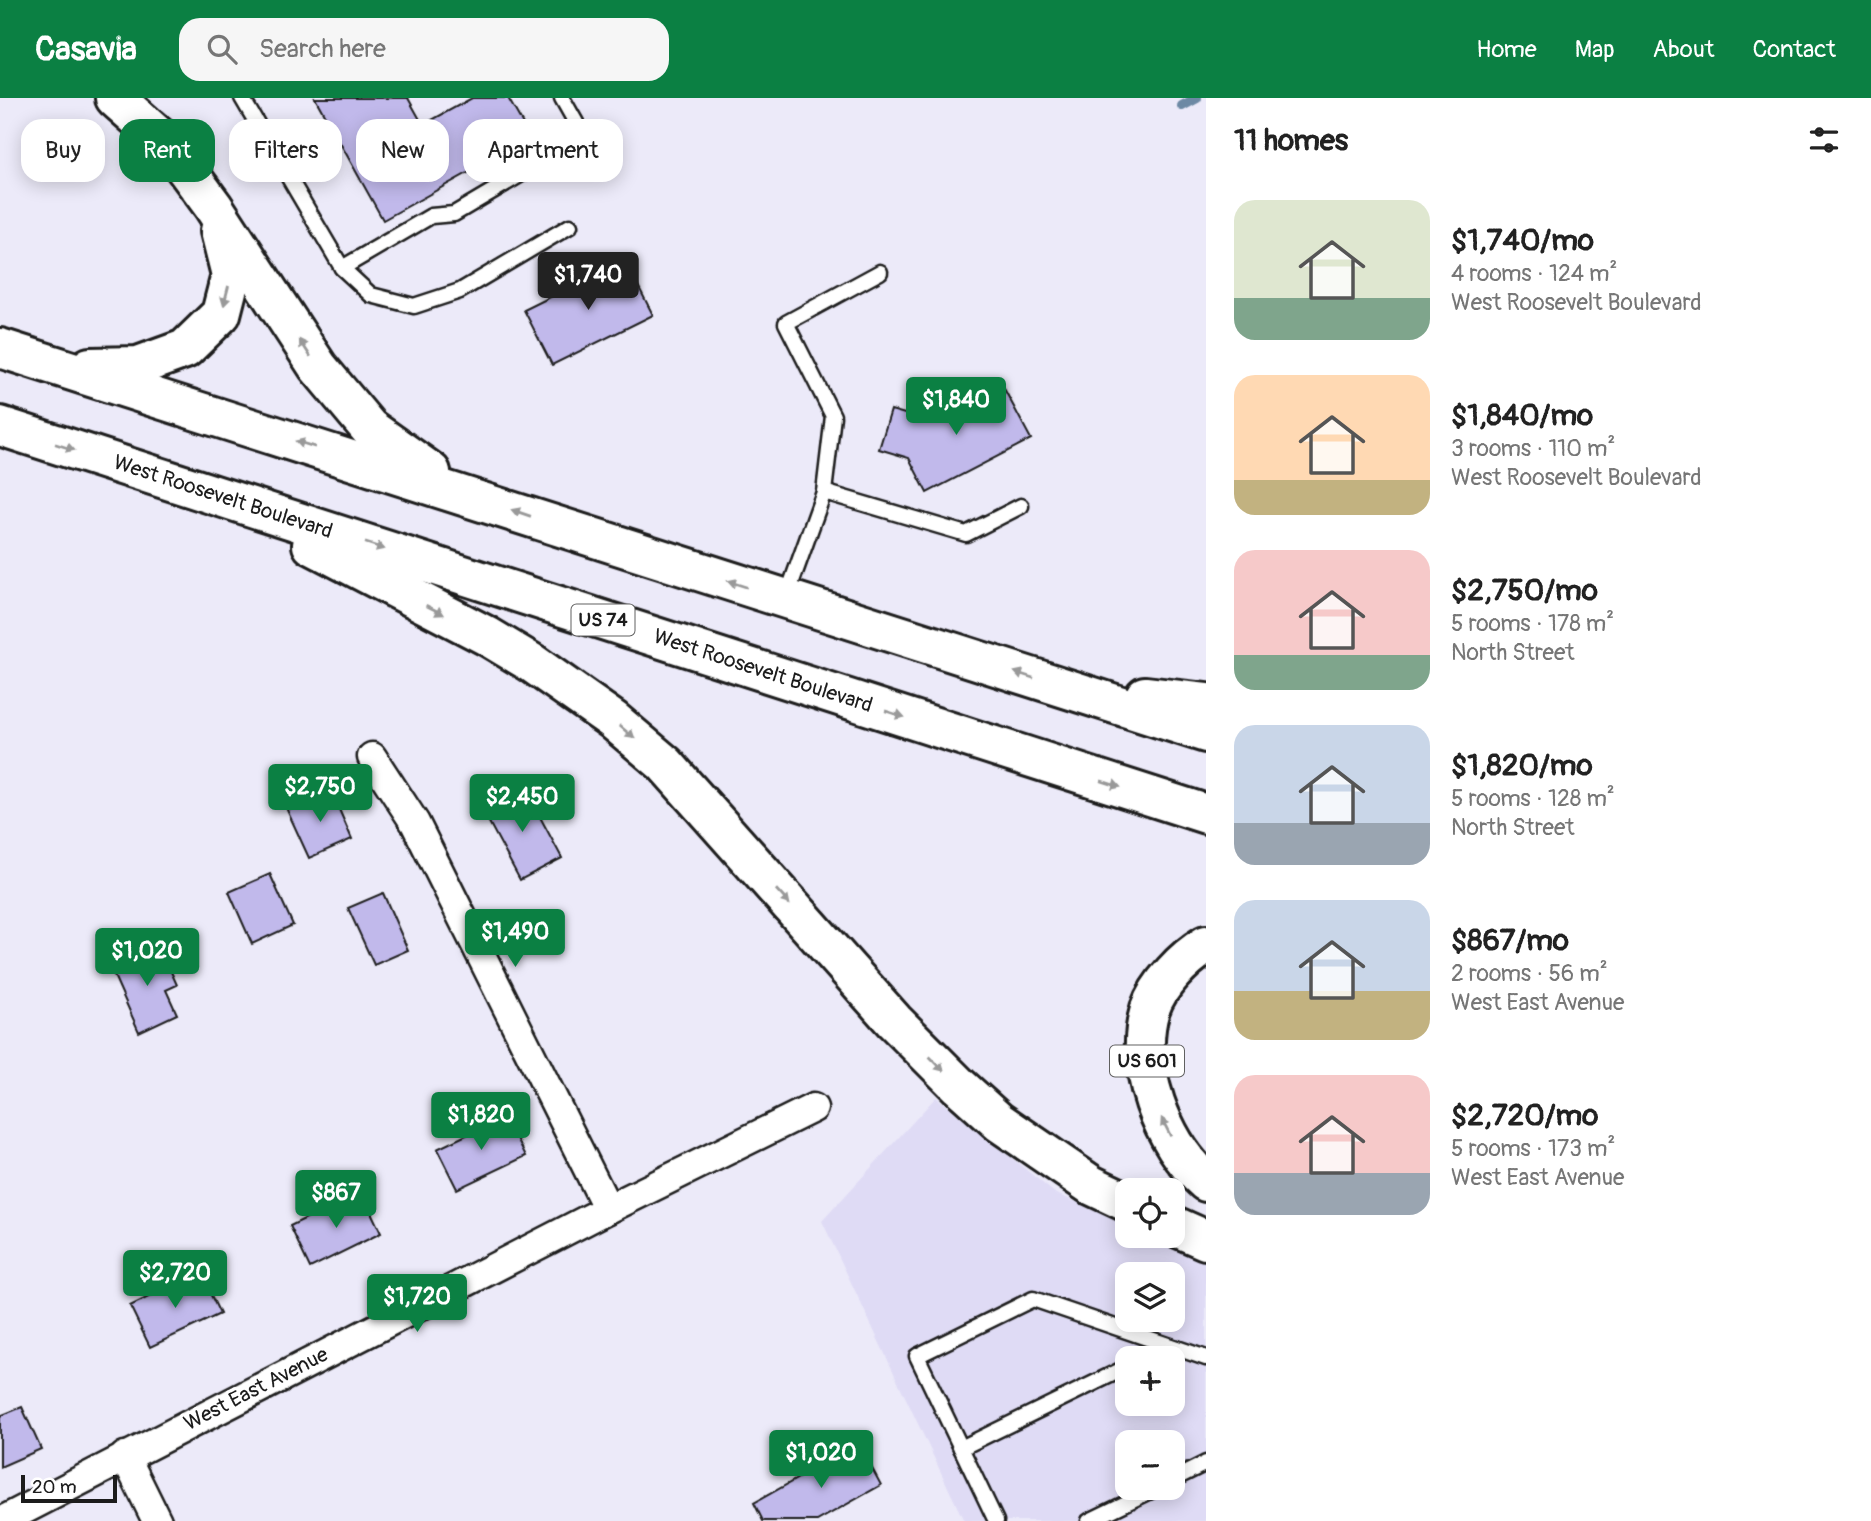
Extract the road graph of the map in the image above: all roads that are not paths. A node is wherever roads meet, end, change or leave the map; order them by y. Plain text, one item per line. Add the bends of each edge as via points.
1 (115, 98) edge
2 (242, 98) edge
3 (562, 98) edge
4 (213, 206) junction
5 (570, 226) dead end
6 (342, 268) junction
7 (880, 272) dead end
8 (0, 348) edge
9 (64, 368) junction
10 (0, 426) edge
11 (824, 492) junction
12 (461, 493) junction
13 (223, 497) junction
14 (1021, 506) dead end
15 (786, 599) junction
16 (1064, 688) junction
17 (1206, 703) edge
18 (1206, 733) edge
19 (372, 757) dead end
20 (1206, 814) edge
21 (1206, 945) edge
22 (813, 1108) dead end
23 (1206, 1181) edge
24 (1115, 1196) edge
25 (608, 1209) junction
26 (1185, 1231) edge
27 (1206, 1240) edge
28 (1170, 1346) edge
29 (1185, 1351) edge
30 (1206, 1358) edge
31 (1115, 1373) edge
32 (961, 1448) junction
33 (125, 1456) junction
34 (1206, 1463) edge
35 (1185, 1474) edge
36 (1132, 1500) edge
37 (2, 1521) edge
38 (158, 1521) edge
39 (996, 1521) edge
40 (1089, 1521) edge

1 - 4 highway via 168,145
2 - 6 lane
3 - 6 lane via 583,137 454,214 431,216
4 -> 9 highway via 231,275 221,314 185,349 138,366
12 -> 4 highway via 369,428 317,367
5 - 6 lane via 460,291 414,306 371,295
7 - 11 lane via 786,323 833,416
8 - 9 highway
12 -> 9 highway
10 -> 13 highway, West Roosevelt Boulevard / US 74
11 - 14 lane via 966,534
11 - 15 lane
15 -> 12 highway
13 -> 20 highway, West Roosevelt Boulevard / US 74
13 -> 24 highway via 487,636 613,720 665,764 894,1021 959,1086 999,1122
16 -> 15 highway
16 - 17 highway
16 - 18 highway
19 - 25 street via 415,823
23 -> 21 highway, US 601 via 1175,1144 1161,1117 1148,1084 1146,1054 1147,1026 1158,994 1194,952
22 - 25 street, West East Avenue
25 - 33 street, West East Avenue
26 - 27 highway
28 - 32 lane via 1033,1299 1021,1304 917,1356
29 - 30 lane
31 - 32 lane
32 - 39 lane
33 - 37 street, West East Avenue
33 - 38 street
34 - 35 lane
36 - 40 lane

